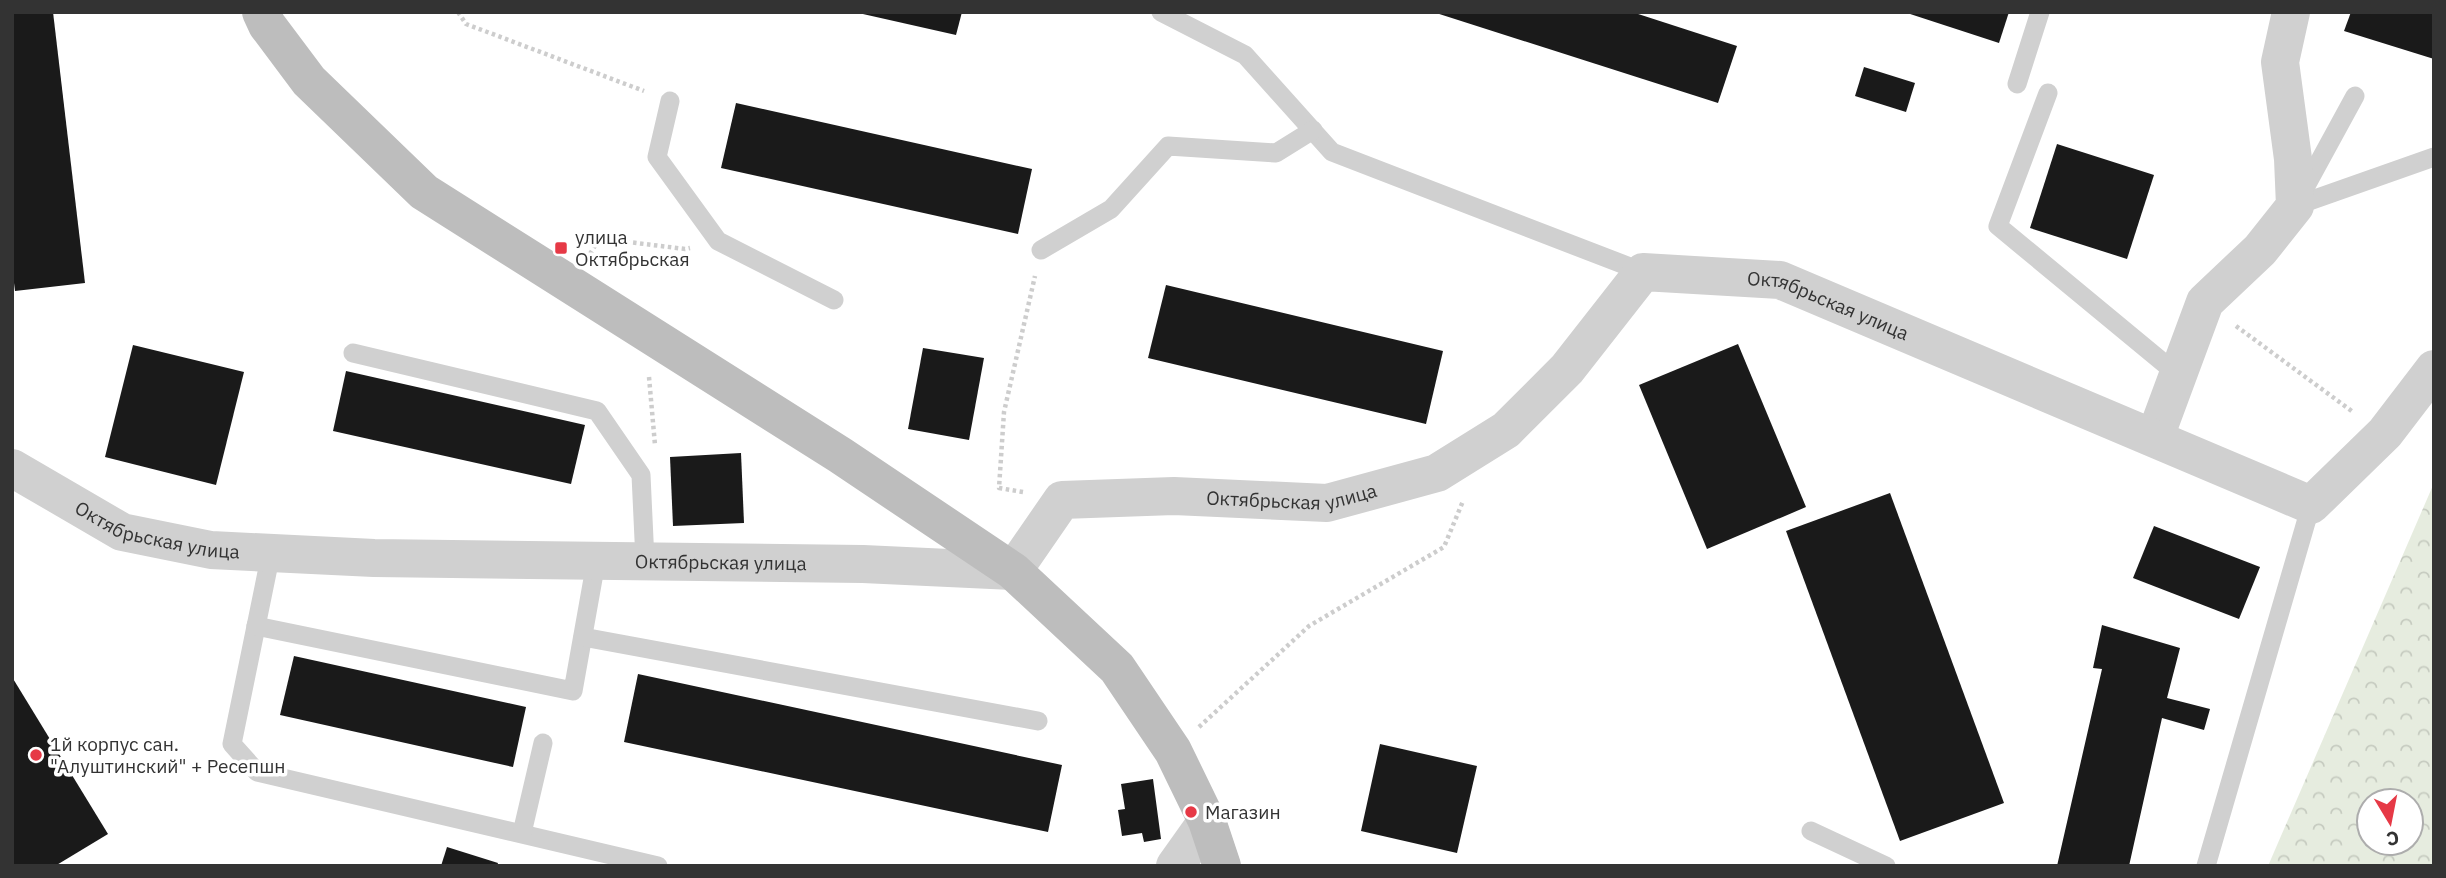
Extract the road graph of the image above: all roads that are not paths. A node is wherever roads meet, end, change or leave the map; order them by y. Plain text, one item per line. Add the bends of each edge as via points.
1 (261, 12) edge
2 (1161, 12) edge
3 (2040, 12) edge
4 (2291, 12) edge
5 (2017, 83) dead end
6 (2048, 93) dead end
7 (2355, 96) dead end
8 (670, 101) road end
9 (1313, 131) junction
10 (2434, 157) edge
11 (2295, 206) junction
12 (1041, 250) road end
13 (1643, 272) junction
14 (834, 300) dead end
15 (353, 352) dead end
16 (2434, 369) edge
17 (2177, 374) junction
18 (2155, 437) junction
19 (12, 467) edge
20 (2311, 505) junction
21 (271, 553) junction
22 (645, 561) junction
23 (596, 562) junction
24 (1013, 571) junction
25 (256, 626) junction
26 (583, 638) junction
27 (1038, 721) dead end
28 (543, 743) dead end
29 (1207, 821) junction
30 (1811, 831) dead end
31 (522, 833) junction
32 (658, 866) edge
33 (1175, 866) edge
34 (1222, 866) edge
35 (1886, 866) edge
36 (2206, 866) edge

1 - 24 main road via 309,81 424,192 840,455
2 - 9 lane via 1245,55
3 - 5 lane
4 - 11 street via 2280,62
6 - 17 lane via 1998,226
7 - 11 lane
8 - 14 lane via 657,157 718,241
9 - 12 lane via 1276,153 1168,146 1111,209
9 - 13 lane via 1332,152
10 - 11 lane
11 - 17 street via 2260,250 2205,302
13 - 18 street, Октябрьская улица via 1780,280
13 - 24 street, Октябрьская улица via 1567,369 1506,430 1437,473 1327,503 1174,496 1062,500
15 - 22 lane via 597,411 641,475
16 - 20 street via 2385,433
17 - 18 street
18 - 20 street, Октябрьская улица
19 - 21 street, Октябрьская улица via 122,532 211,550
20 - 36 lane
21 - 23 street, Октябрьская улица
21 - 25 lane
22 - 23 street, Октябрьская улица
22 - 24 street, Октябрьская улица
23 - 26 lane
24 - 29 main road via 1117,668 1173,751
25 - 26 lane via 573,691
25 - 31 lane via 232,744 257,772
26 - 27 lane
28 - 31 lane
29 - 33 street
29 - 34 main road
30 - 35 lane
31 - 32 lane

